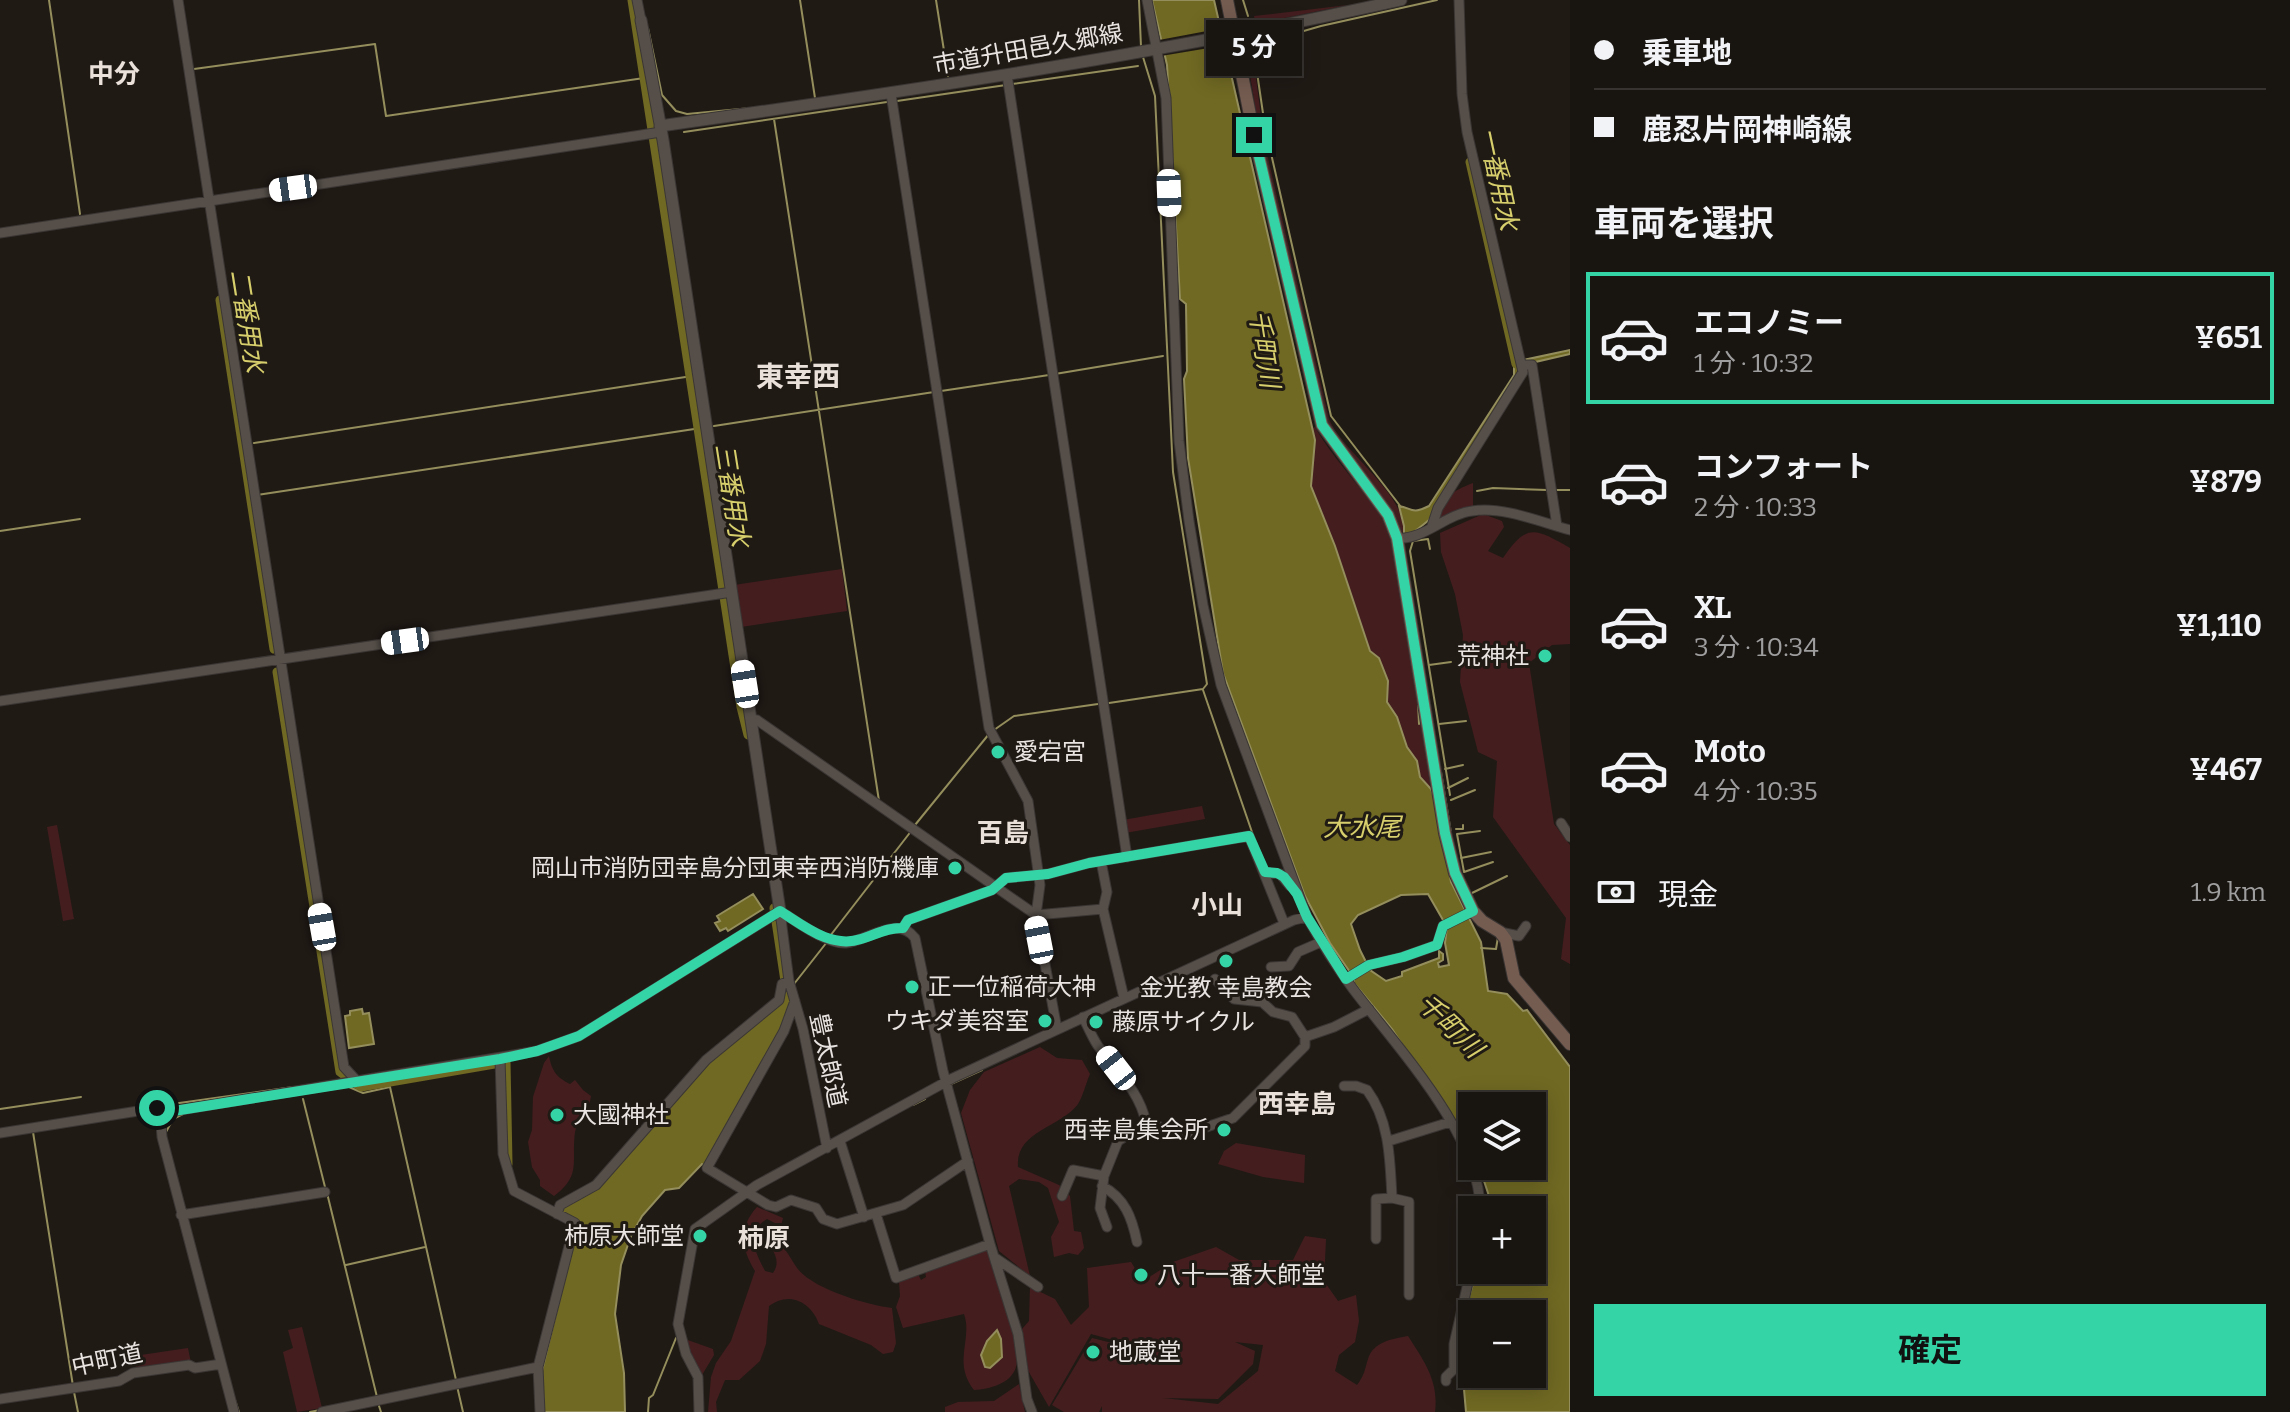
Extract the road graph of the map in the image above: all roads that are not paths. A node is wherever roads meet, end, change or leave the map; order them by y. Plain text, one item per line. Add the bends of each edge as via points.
1 (178, 0) edge
2 (637, 0) edge
3 (1147, 0) edge
4 (1227, 0) edge
5 (1401, 0) edge
6 (1459, 0) edge
7 (641, 20) joint
8 (1231, 35) junction
9 (1155, 49) junction
10 (1008, 82) junction
11 (892, 99) junction
12 (657, 131) junction
13 (206, 201) junction
14 (0, 233) edge
15 (1521, 363) junction
16 (1432, 526) junction
17 (1557, 526) junction
18 (1570, 530) edge
19 (1405, 538) junction
20 (732, 592) junction
21 (280, 659) junction
22 (0, 701) edge
23 (751, 719) junction
24 (1561, 823) dead end
25 (1570, 837) edge
26 (1127, 857) junction
27 (1101, 861) junction
28 (1265, 872) junction
29 (1038, 874) junction
30 (997, 884) junction
31 (1297, 894) junction
32 (1103, 908) junction
33 (1471, 911) junction
34 (1037, 913) junction
35 (776, 914) junction
36 (1307, 917) junction
37 (1284, 923) junction
38 (1526, 926) dead end
39 (903, 928) junction
40 (1500, 932) junction
41 (1321, 942) junction
42 (1271, 967) dead end
43 (1348, 977) junction
44 (1215, 979) dead end
45 (790, 987) junction
46 (1124, 998) junction
47 (1369, 1009) junction
48 (1083, 1017) junction
49 (1057, 1029) junction
50 (1305, 1037) junction
51 (1568, 1039) edge
52 (500, 1063) junction
53 (357, 1081) junction
54 (948, 1084) junction
55 (1344, 1086) dead end
56 (174, 1111) junction
57 (1450, 1122) junction
58 (1146, 1123) junction
59 (0, 1133) edge
60 (840, 1141) junction
61 (1389, 1141) junction
62 (827, 1148) junction
63 (968, 1161) junction
64 (1103, 1181) junction
65 (325, 1192) dead end
66 (745, 1193) junction
67 (1062, 1196) dead end
68 (1478, 1196) edge
69 (1392, 1198) junction
70 (557, 1211) junction
71 (876, 1214) junction
72 (181, 1215) junction
73 (864, 1217) junction
74 (1107, 1227) dead end
75 (1376, 1239) dead end
76 (1137, 1242) dead end
77 (990, 1244) junction
78 (994, 1257) junction
79 (1468, 1284) edge
80 (1038, 1287) dead end
81 (1409, 1295) dead end
82 (221, 1364) junction
83 (538, 1367) junction
84 (1446, 1381) dead end
85 (0, 1399) edge
86 (234, 1412) edge
87 (322, 1412) edge
88 (540, 1412) edge
89 (699, 1412) edge
90 (1032, 1412) edge

1 - 13 street
2 - 7 street
3 - 9 street
4 - 8 main road
5 - 8 street, 市道升田邑久郷線
6 - 15 street via 1467,132
7 - 12 street
8 - 9 street, 市道升田邑久郷線
8 - 19 main road via 1322,425
9 - 10 street, 市道升田邑久郷線
9 - 31 street via 1166,98 1179,441 1189,521 1221,685
10 - 11 street, 市道升田邑久郷線
10 - 26 street
11 - 12 street, 市道升田邑久郷線
11 - 29 street via 992,732 1028,801
12 - 13 street
12 - 20 street
13 - 14 street
13 - 21 street
15 - 16 street via 1523,372
15 - 17 street via 1532,365
16 - 17 street via 1474,510
16 - 19 street
17 - 18 street
19 - 33 main road via 1445,833
20 - 21 street
20 - 23 street
21 - 22 street
21 - 53 street via 344,1067
23 - 30 street
23 - 35 street
24 - 25 street
26 - 27 street
26 - 28 street via 1249,836
27 - 29 street
27 - 32 street via 1107,892
28 - 31 street via 1283,875
28 - 37 street
29 - 30 street
29 - 34 street
30 - 34 street
30 - 39 street via 908,920
31 - 36 street
32 - 34 street via 1042,917
32 - 46 street
33 - 40 main road
33 - 43 street via 1443,926 1437,945 1369,965
34 - 49 street
35 - 39 street via 844,943
35 - 45 street, 豊太郎道
35 - 52 street via 579,1036
36 - 37 street
36 - 41 street
37 - 46 street
38 - 40 street via 1519,936
39 - 54 street via 917,943
40 - 51 main road via 1514,978
41 - 42 street via 1298,952 1289,966
41 - 43 street
43 - 47 street
44 - 50 street via 1234,999 1262,1002 1273,1012 1292,1017
45 - 62 street, 豊太郎道
45 - 66 street via 784,1031 707,1168
45 - 70 street via 706,1060 596,1185
46 - 48 street
47 - 50 street
47 - 57 street
48 - 49 street
48 - 58 street via 1129,1084
49 - 54 street
50 - 58 street via 1305,1046 1233,1118 1186,1134
52 - 53 street
52 - 70 street via 503,1154 509,1179 514,1191
53 - 56 street
54 - 60 street
54 - 63 street
55 - 61 street via 1367,1090
56 - 59 street via 157,1108
56 - 72 street via 161,1124
57 - 61 street
57 - 68 street via 1475,1174
58 - 64 street via 1118,1141
60 - 62 street
60 - 73 street
61 - 69 street
62 - 66 street
63 - 71 street via 903,1205
63 - 77 street
64 - 67 street via 1073,1170
64 - 74 street via 1100,1208
64 - 76 street via 1129,1213
65 - 72 street
66 - 73 street via 776,1207 791,1200 816,1208 823,1219 837,1224
66 - 89 street via 695,1229 678,1324 698,1377
69 - 75 street via 1376,1199
69 - 81 street via 1409,1202
70 - 83 street via 575,1223
71 - 73 street
71 - 77 street via 896,1278
72 - 82 street
77 - 78 street
78 - 80 street
78 - 90 street via 1018,1334
79 - 84 street via 1454,1369
82 - 85 street, 中町道 via 189,1365
82 - 86 street
83 - 87 street
83 - 88 street

